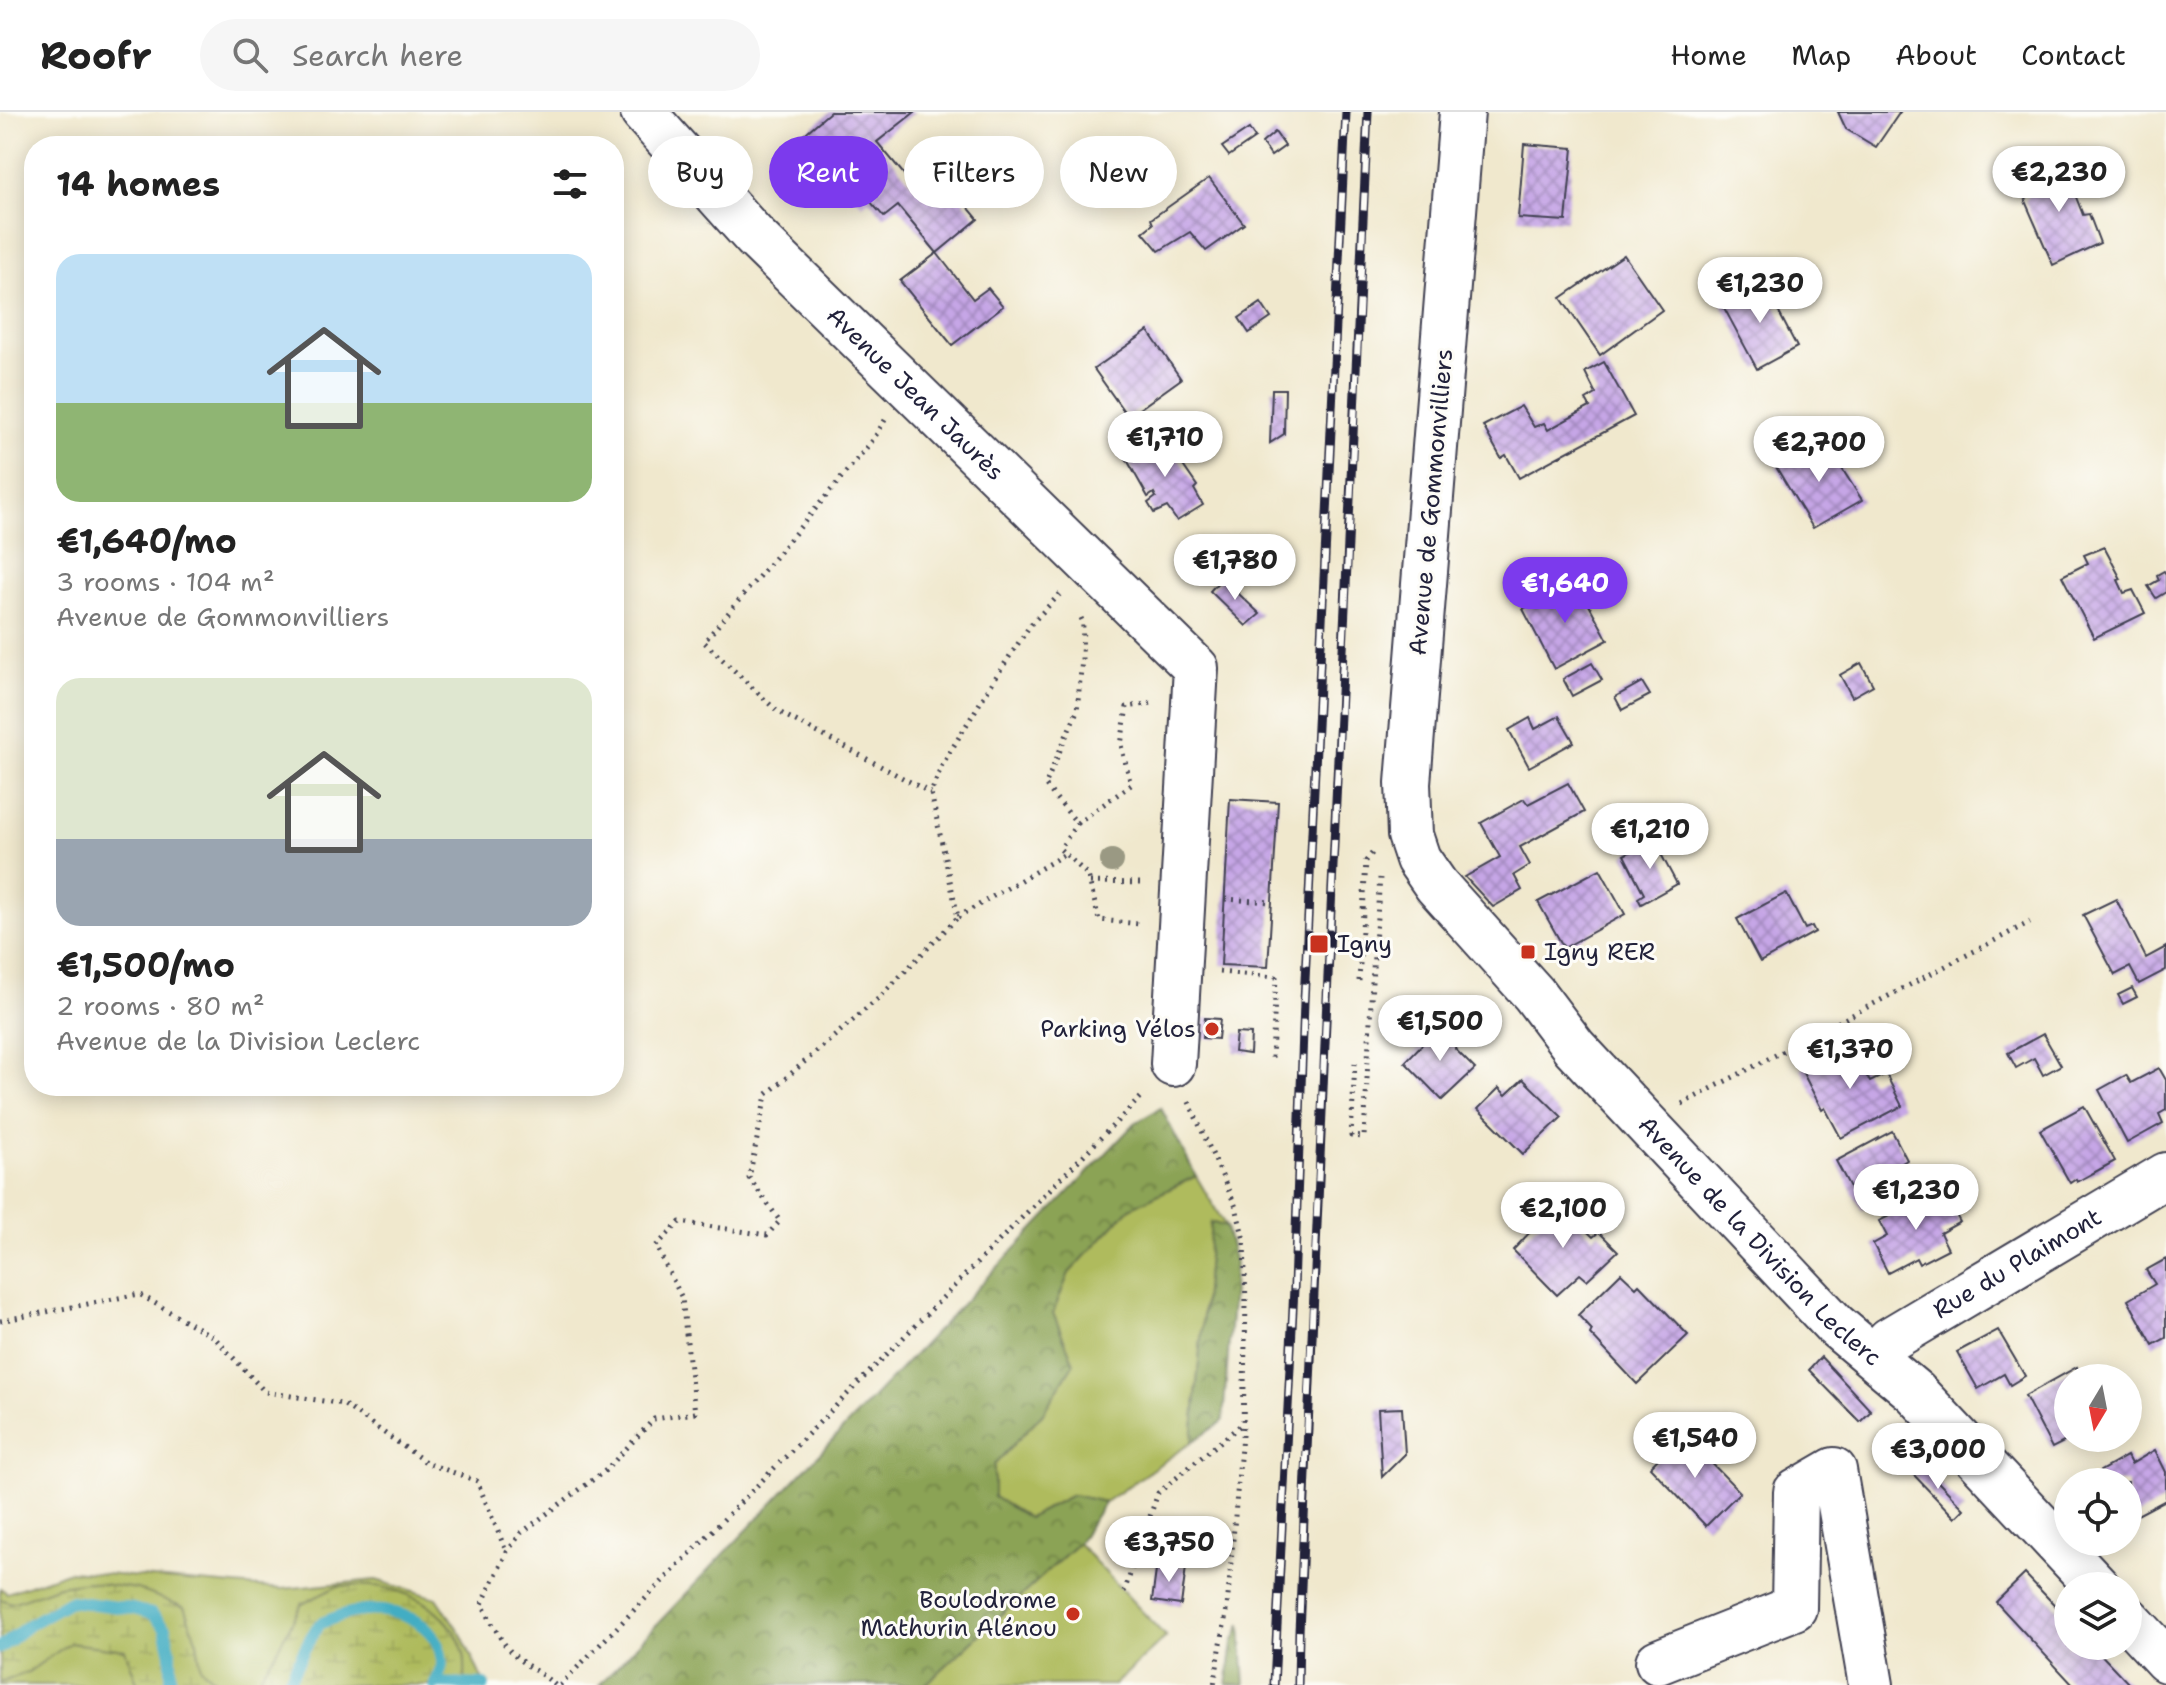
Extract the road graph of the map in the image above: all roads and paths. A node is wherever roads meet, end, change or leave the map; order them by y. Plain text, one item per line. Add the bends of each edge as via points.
1 (643, 112) edge
2 (1462, 112) edge
3 (908, 386) junction
4 (1077, 576) junction
5 (1195, 683) junction
6 (931, 793) junction
7 (1077, 823) junction
8 (1372, 852) dead end
9 (1065, 854) junction
10 (1090, 882) junction
11 (1184, 885) junction
12 (1436, 885) joint
13 (1225, 899) dead end
14 (1272, 902) dead end
15 (1378, 904) dead end
16 (958, 917) junction
17 (2030, 922) dead end
18 (1181, 928) junction
19 (1212, 972) dead end
20 (1359, 981) dead end
21 (1272, 1058) dead end
22 (1355, 1063) dead end
23 (1173, 1064) junction
24 (1646, 1123) junction
25 (2166, 1175) edge
26 (0, 1321) edge
27 (1874, 1357) junction
28 (1243, 1424) junction
29 (507, 1552) junction
30 (2084, 1572) edge
31 (1124, 1592) dead end
32 (2142, 1634) edge
33 (2166, 1660) edge
34 (1658, 1662) dead end
35 (558, 1685) edge
36 (1214, 1685) edge
37 (1871, 1685) edge

1 - 3 street, Avenue Jean Jaurès via 755,237
2 - 12 street, Avenue de Gommonvilliers via 1408,783 1410,835
3 - 4 street, Avenue Jean Jaurès
3 - 6 path via 873,440 704,642 777,711
4 - 5 street, Avenue Jean Jaurès
4 - 6 path via 1031,624 942,765
4 - 7 path via 1083,622 1077,711 1045,785
5 - 7 path via 1127,707 1121,745 1131,785
5 - 11 street
6 - 16 path
7 - 9 path via 1060,849
8 - 20 path via 1366,861
9 - 10 path
9 - 16 path
10 - 11 path
10 - 18 path via 1099,920
11 - 18 street
12 - 24 street, Avenue de la Division Leclerc
13 - 14 path
15 - 22 path via 1364,1137 1351,1136
16 - 29 path via 880,997 766,1095 749,1178 780,1221 767,1235 680,1222 656,1246 682,1298 695,1413 654,1419 606,1470 521,1533
17 - 24 path
18 - 23 street
19 - 21 path via 1276,977
23 - 28 path via 1236,1207 1244,1240
23 - 35 path
24 - 27 street, Avenue de la Division Leclerc via 1835,1325
25 - 27 street, Rue du Plaimont via 1889,1340
26 - 29 path via 139,1294 215,1338 265,1392 343,1404 427,1463 477,1481
27 - 30 street, Avenue de la Division Leclerc via 1915,1392
28 - 31 path via 1158,1493
28 - 36 path via 1227,1608
29 - 35 path via 482,1604 513,1655
32 - 33 street
34 - 37 street via 1794,1608 1796,1492 1834,1470

